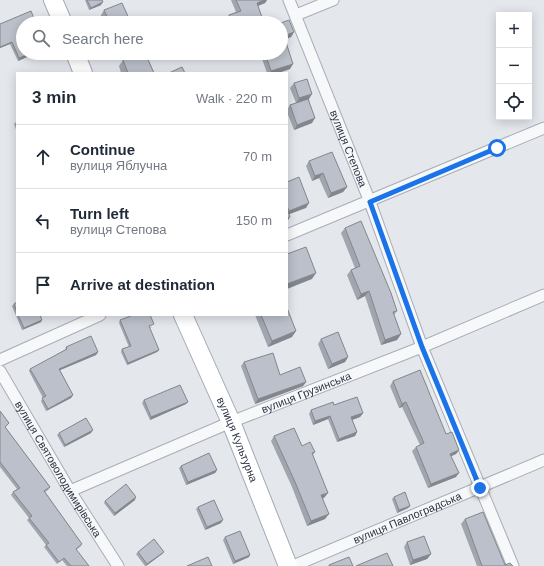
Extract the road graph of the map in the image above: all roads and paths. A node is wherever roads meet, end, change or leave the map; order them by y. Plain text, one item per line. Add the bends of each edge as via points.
1 (53, 0) edge
2 (289, 0) edge
3 (333, 0) edge
4 (296, 15) junction
5 (60, 16) edge
6 (78, 60) edge
7 (83, 72) edge
8 (544, 128) edge
9 (370, 202) junction
10 (288, 236) edge
11 (544, 295) edge
12 (98, 316) edge
13 (183, 316) edge
14 (422, 347) junction
15 (0, 360) edge
16 (0, 371) edge
17 (231, 422) junction
18 (544, 460) edge
19 (480, 488) junction
20 (70, 491) junction
21 (118, 566) edge
22 (288, 566) edge
23 (293, 566) edge
24 (513, 566) edge

1 - 5 main road
2 - 4 street, вулиця Степова
3 - 4 street
4 - 9 street, вулиця Степова
6 - 7 main road
8 - 9 street
9 - 10 street
9 - 14 street, вулиця Степова
11 - 14 street, вулиця Грузинська
12 - 15 street
13 - 17 main road, вулиця Культурна
14 - 17 street, вулиця Грузинська
14 - 19 street, вулиця Степова
16 - 20 street, вулиця Святоволодимирівська
17 - 20 street, вулиця Грузинська
17 - 22 main road, вулиця Культурна
18 - 19 street, вулиця Павлоградська
19 - 23 street, вулиця Павлоградська
19 - 24 street, вулиця Степова
20 - 21 street, вулиця Святоволодимирівська

